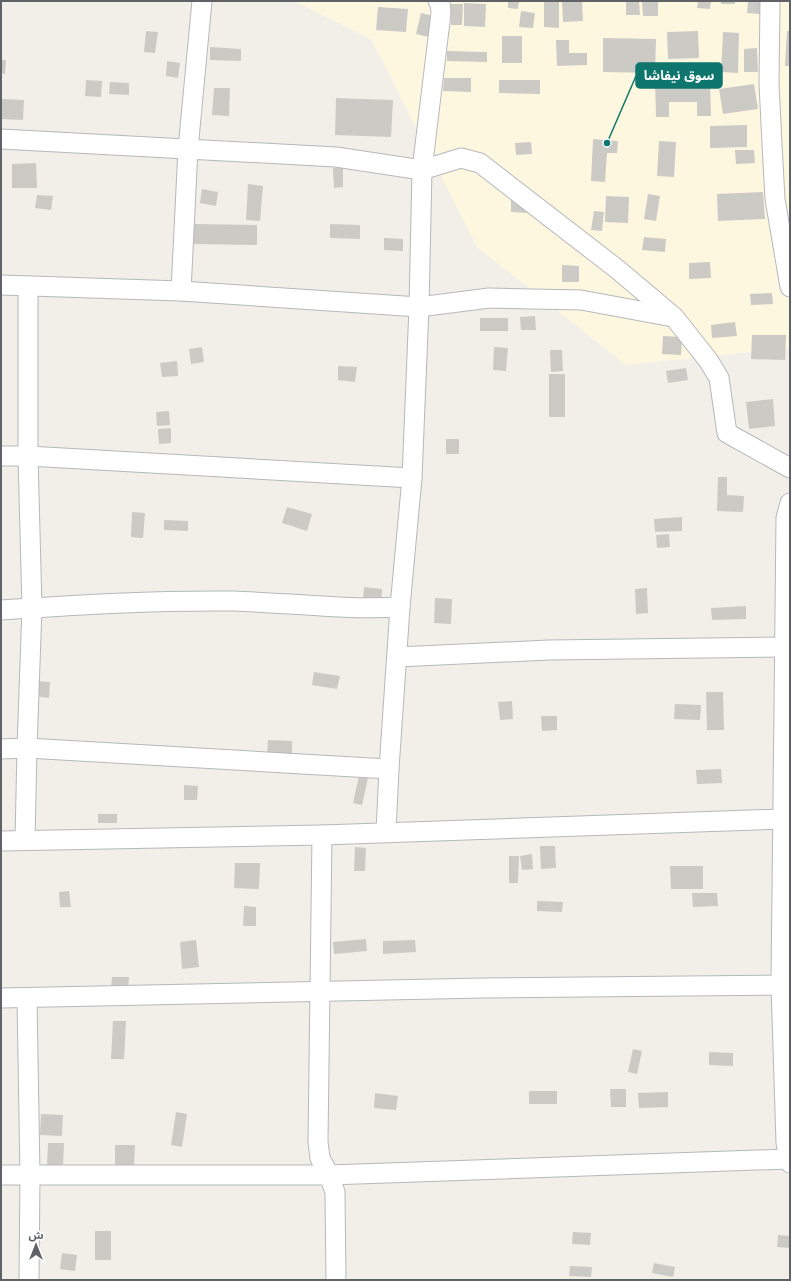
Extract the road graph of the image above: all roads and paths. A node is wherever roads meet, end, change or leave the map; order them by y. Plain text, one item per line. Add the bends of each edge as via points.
1 (202, 1) edge
2 (438, 1) edge
3 (770, 1) edge
4 (1, 139) edge
5 (188, 149) junction
6 (422, 170) junction
7 (790, 284) edge
8 (1, 285) edge
9 (28, 286) junction
10 (790, 287) edge
11 (182, 291) junction
12 (419, 306) junction
13 (674, 317) junction
14 (1, 456) edge
15 (28, 456) junction
16 (790, 468) edge
17 (412, 478) junction
18 (789, 513) edge
19 (400, 607) junction
20 (32, 608) junction
21 (1, 610) edge
22 (786, 647) junction
23 (397, 657) junction
24 (26, 748) junction
25 (1, 749) edge
26 (388, 769) junction
27 (786, 818) edge
28 (386, 832) junction
29 (322, 835) junction
30 (25, 840) junction
31 (1, 841) edge
32 (785, 985) edge
33 (320, 992) junction
34 (1, 998) edge
35 (26, 998) junction
36 (789, 1161) edge
37 (1, 1175) edge
38 (30, 1175) junction
39 (329, 1175) junction
40 (30, 1280) edge
41 (336, 1280) edge

1 - 5 street
2 - 6 street via 441,13
3 - 7 street via 769,84 772,152 776,199
4 - 5 street
5 - 6 street via 336,158
5 - 11 street
6 - 12 street
6 - 13 street via 461,158 480,163 617,269
7 - 10 street
8 - 9 street
9 - 11 street
9 - 15 street
11 - 12 street
12 - 13 street via 489,298 581,300
12 - 17 street
13 - 16 street via 719,378 727,433
14 - 15 street
15 - 17 street
15 - 20 street
17 - 19 street
18 - 22 street
19 - 20 street via 369,609 201,601
19 - 23 street
20 - 21 street
20 - 24 street
22 - 23 street via 549,650
22 - 27 street
23 - 26 street
24 - 25 street
24 - 26 street
24 - 30 street
26 - 28 street
27 - 28 street
27 - 32 street
28 - 29 street
29 - 30 street
29 - 33 street
30 - 31 street
32 - 33 street
32 - 36 street via 785,1134
33 - 35 street
33 - 39 street via 318,1142 320,1158
34 - 35 street
35 - 38 street
36 - 39 street
37 - 38 street
38 - 39 street
38 - 40 street
39 - 41 street via 336,1200

